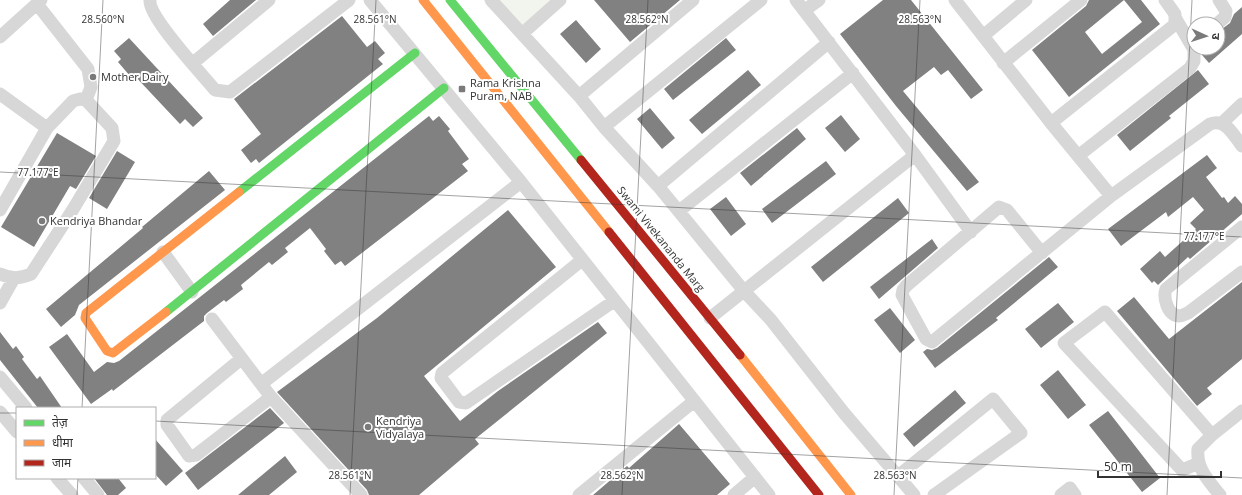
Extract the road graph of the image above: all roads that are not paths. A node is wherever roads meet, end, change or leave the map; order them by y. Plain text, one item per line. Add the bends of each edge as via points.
1 (150, 0) edge
2 (269, 0) edge
3 (349, 0) edge
4 (370, 0) edge
5 (423, 0) edge
6 (450, 0) edge
7 (491, 0) edge
8 (560, 0) edge
9 (693, 0) edge
10 (760, 0) edge
11 (796, 0) edge
12 (818, 0) edge
13 (955, 0) edge
14 (1026, 0) edge
15 (1081, 0) edge
16 (1165, 0) edge
17 (1219, 0) edge
18 (39, 2) edge
19 (805, 10) junction
20 (1224, 16) edge
21 (1176, 19) junction
22 (523, 33) junction
23 (1, 35) edge
24 (1186, 35) edge
25 (983, 36) junction
26 (829, 42) junction
27 (414, 53) junction
28 (1194, 56) edge
29 (193, 63) junction
30 (1004, 63) junction
31 (853, 73) junction
32 (444, 88) junction
33 (0, 94) edge
34 (580, 96) junction
35 (86, 100) junction
36 (1242, 104) edge
37 (1051, 123) junction
38 (1222, 123) junction
39 (604, 127) junction
40 (47, 128) junction
41 (1242, 146) edge
42 (915, 155) junction
43 (1078, 156) junction
44 (521, 182) junction
45 (658, 186) junction
46 (1111, 196) junction
47 (0, 210) edge
48 (679, 211) junction
49 (1242, 227) edge
50 (971, 232) junction
51 (163, 252) junction
52 (1042, 254) junction
53 (582, 260) junction
54 (1242, 272) edge
55 (0, 274) edge
56 (14, 278) junction
57 (744, 291) junction
58 (192, 292) junction
59 (614, 301) junction
60 (0, 302) edge
61 (710, 318) junction
62 (212, 319) dead end
63 (241, 359) junction
64 (0, 378) edge
65 (261, 384) junction
66 (271, 397) junction
67 (693, 402) junction
68 (25, 407) edge
69 (1242, 411) edge
70 (0, 412) edge
71 (16, 431) edge
72 (1212, 435) junction
73 (1199, 463) junction
74 (898, 476) junction
75 (755, 477) junction
76 (58, 479) edge
77 (85, 479) edge
78 (360, 494) edge
79 (72, 495) edge
80 (98, 495) edge
81 (579, 495) edge
82 (734, 495) edge
83 (769, 495) edge
84 (819, 495) edge
85 (850, 495) edge
86 (914, 495) edge
87 (934, 495) edge
88 (1061, 495) edge
89 (1075, 495) edge
90 (1220, 495) edge

1 - 29 street via 151,10 155,16
2 - 29 street
3 - 29 street via 230,92 215,90
4 - 27 street
5 - 84 street
6 - 61 street, Swami Vivekananda Marg
7 - 22 street
8 - 22 street
9 - 34 street
10 - 39 street
11 - 19 street
12 - 19 street
13 - 25 street
14 - 25 street
15 - 30 street
16 - 21 street
17 - 20 street via 1226,12
18 - 23 street
18 - 35 street via 88,69 91,87
19 - 26 street
21 - 24 street
21 - 37 street via 1173,26
22 - 34 street
25 - 30 street
26 - 31 street
26 - 45 street
27 - 32 street
27 - 51 street
28 - 43 street via 1190,68
30 - 37 street
31 - 42 street
31 - 48 street
32 - 44 street
32 - 58 street
33 - 40 street
34 - 39 street
35 - 40 street via 73,101
35 - 56 street via 112,128 114,141 34,271 24,277
36 - 38 street
37 - 43 street
38 - 41 street
38 - 46 street via 1210,124
39 - 45 street
40 - 47 street
42 - 50 street
42 - 57 street
43 - 46 street
44 - 53 street
44 - 65 street
45 - 48 street
46 - 52 street
48 - 57 street
49 - 54 street via 1166,289 1166,303 1175,314 1180,316 1188,313
50 - 52 street via 999,207 1004,208
50 - 52 street via 903,290 903,299 926,339 931,342
51 - 58 street
51 - 58 street via 86,313 85,318 107,351 113,353
53 - 59 street
53 - 59 street via 442,373 441,378 459,402 466,403
55 - 56 street
56 - 60 street
57 - 61 street
57 - 74 street via 771,320 844,413
59 - 67 street
61 - 85 street, Swami Vivekananda Marg
62 - 63 street
63 - 65 street
63 - 66 street via 167,420 167,425 190,456 196,455
64 - 68 street
65 - 66 street
66 - 78 street
67 - 75 street
67 - 81 street
69 - 72 street
70 - 71 street
72 - 73 street via 1198,449
72 - 73 street via 1105,312 1064,343 1182,470
73 - 90 street via 1201,470
74 - 86 street
74 - 87 street via 993,398 1021,433
75 - 82 street
75 - 83 street
76 - 79 street
77 - 80 street
88 - 89 street via 1070,488

